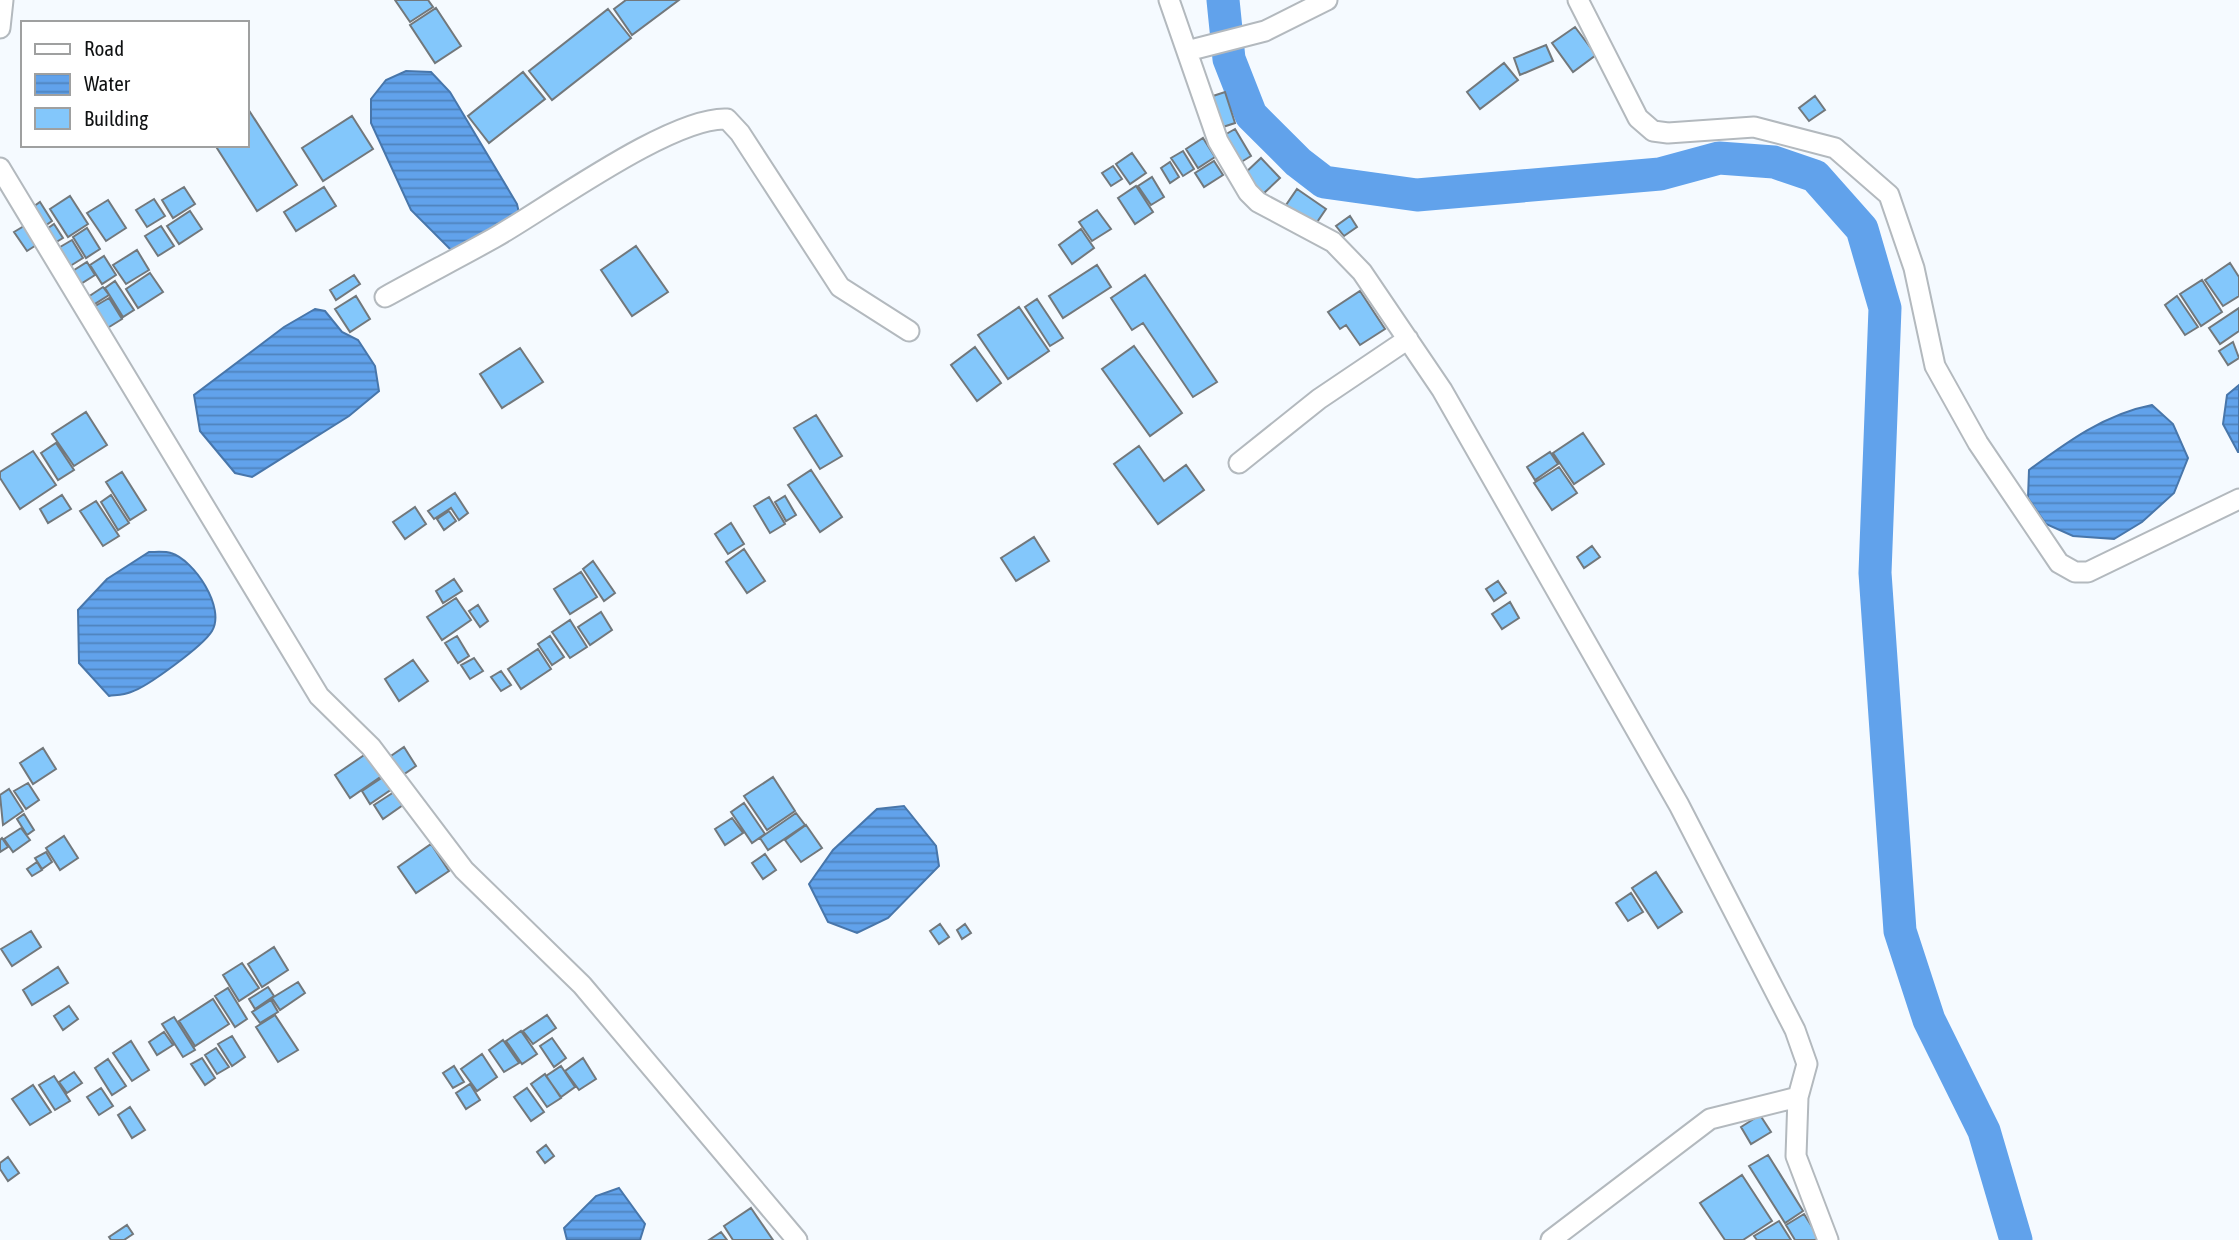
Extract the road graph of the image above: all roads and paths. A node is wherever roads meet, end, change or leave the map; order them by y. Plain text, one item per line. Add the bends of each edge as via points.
1 (3, 0) edge
2 (1169, 0) edge
3 (1327, 0) edge
4 (1578, 0) edge
5 (0, 28) edge
6 (1192, 50) junction
7 (0, 168) edge
8 (385, 297) dead end
9 (909, 331) dead end
10 (1408, 339) junction
11 (1239, 463) dead end
12 (2239, 499) edge
13 (1798, 1097) junction
14 (797, 1240) edge
15 (1551, 1240) edge
16 (1828, 1240) edge

1 - 5 street
2 - 6 street
3 - 6 street via 1265,31
4 - 12 street via 1638,118 1653,131 1754,127 1835,148 1889,195 1914,268 1935,366 1978,443 2059,564 2088,572
6 - 10 street via 1218,141 1248,192 1258,202 1333,242 1362,272
7 - 14 street via 319,696 371,747 464,870 582,985
8 - 9 street via 654,142 710,118 727,119 840,287
10 - 11 street via 1319,399
10 - 13 street via 1442,390 1666,781 1722,888 1795,1030 1807,1064
13 - 15 street via 1710,1119
13 - 16 street via 1796,1156

